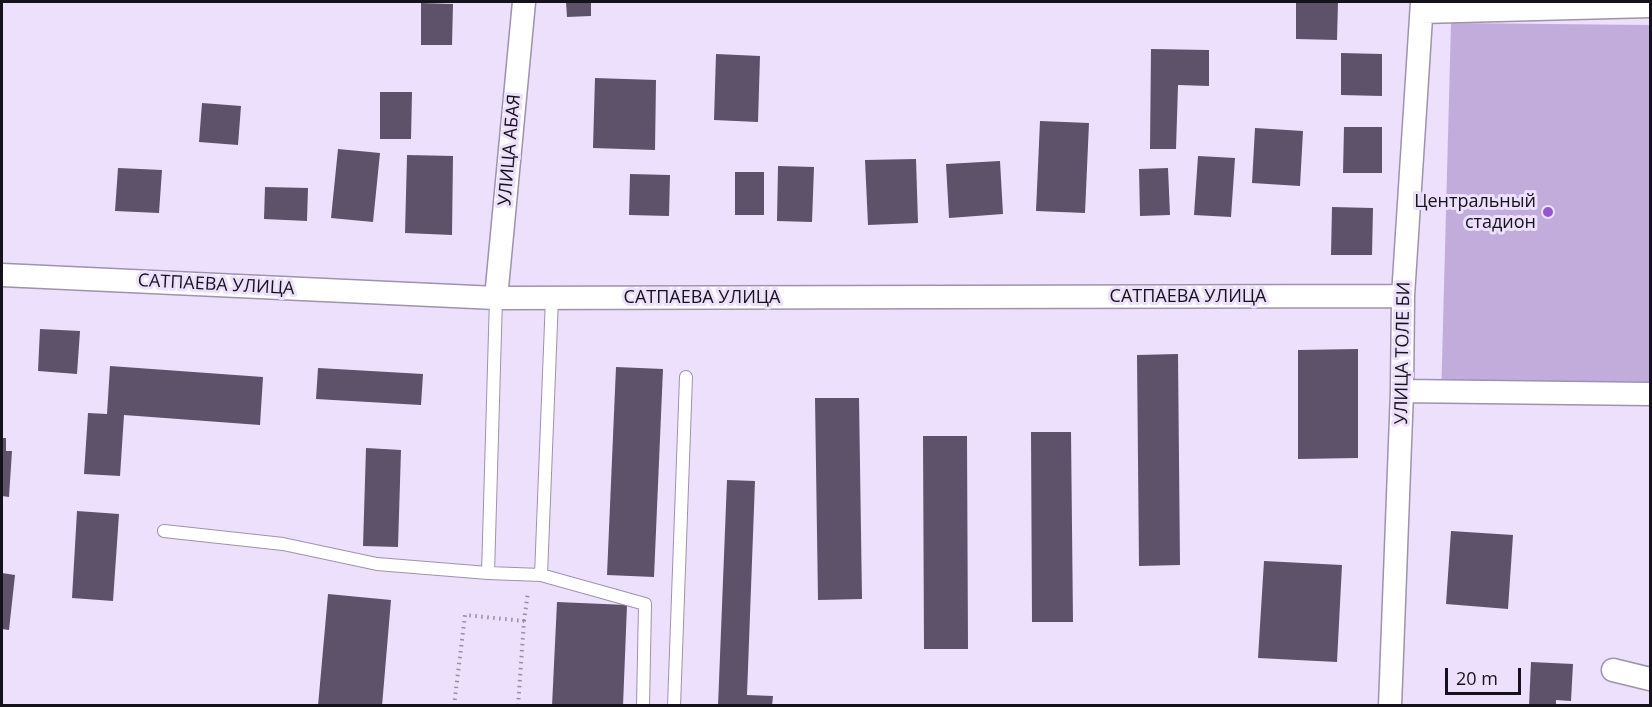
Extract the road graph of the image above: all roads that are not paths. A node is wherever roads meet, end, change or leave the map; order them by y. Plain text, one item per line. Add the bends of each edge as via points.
1 (524, 2) edge
2 (1650, 6) edge
3 (1422, 7) edge
4 (2, 275) edge
5 (1403, 296) junction
6 (496, 298) junction
7 (552, 298) junction
8 (686, 377) dead end
9 (1402, 391) junction
10 (1650, 394) edge
11 (164, 531) dead end
12 (489, 573) junction
13 (535, 575) junction
14 (1613, 670) dead end
15 (1650, 679) edge
16 (643, 705) edge
17 (674, 705) edge
18 (1390, 705) edge

1 - 6 street, УЛИЦА АБАЯ
2 - 3 street
3 - 5 street, УЛИЦА ТОЛЕ БИ
4 - 6 street, САТПАЕВА УЛИЦА
5 - 7 street, САТПАЕВА УЛИЦА
5 - 9 street, УЛИЦА ТОЛЕ БИ
6 - 7 street, САТПАЕВА УЛИЦА
6 - 12 lane
7 - 13 lane
8 - 17 lane
9 - 10 street
9 - 18 street, УЛИЦА ТОЛЕ БИ
11 - 12 lane via 284,544 377,564
12 - 13 lane
13 - 16 lane via 645,604
14 - 15 street

